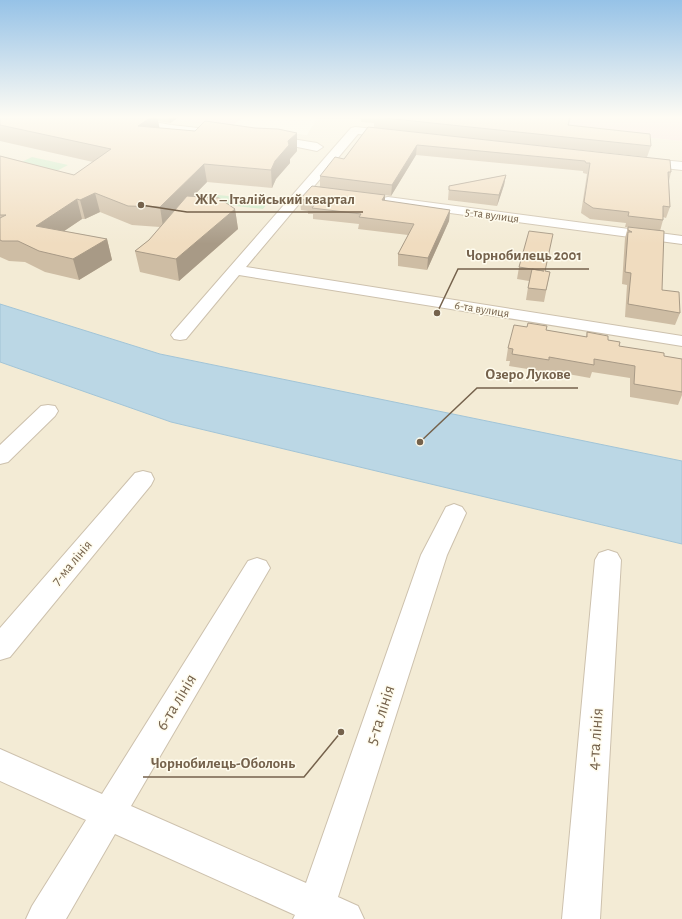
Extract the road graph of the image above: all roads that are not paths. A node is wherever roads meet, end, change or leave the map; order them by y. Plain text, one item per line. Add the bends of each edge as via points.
1 (330, 159) edge
2 (628, 160) edge
3 (682, 166) edge
4 (303, 190) junction
5 (318, 192) edge
6 (374, 199) edge
7 (682, 240) edge
8 (235, 270) junction
9 (180, 335) dead end
10 (682, 341) edge
11 (48, 411) dead end
12 (0, 457) edge
13 (143, 479) dead end
14 (454, 513) dead end
15 (608, 560) dead end
16 (257, 568) dead end
17 (0, 648) edge
18 (0, 765) edge
19 (109, 812) junction
20 (325, 915) edge
21 (45, 919) edge
22 (581, 919) edge

1 - 4 street
2 - 3 street
4 - 5 street
4 - 8 street
6 - 7 street, 5-та вулиця
8 - 9 street
8 - 10 street, 6-та вулиця
11 - 12 street
13 - 17 street, 7-ма лінія
14 - 20 street, 5-та лінія via 434,555
15 - 22 street, 4-та лінія
16 - 19 street, 6-та лінія
18 - 19 street
19 - 20 street
19 - 21 street, 6-та лінія

